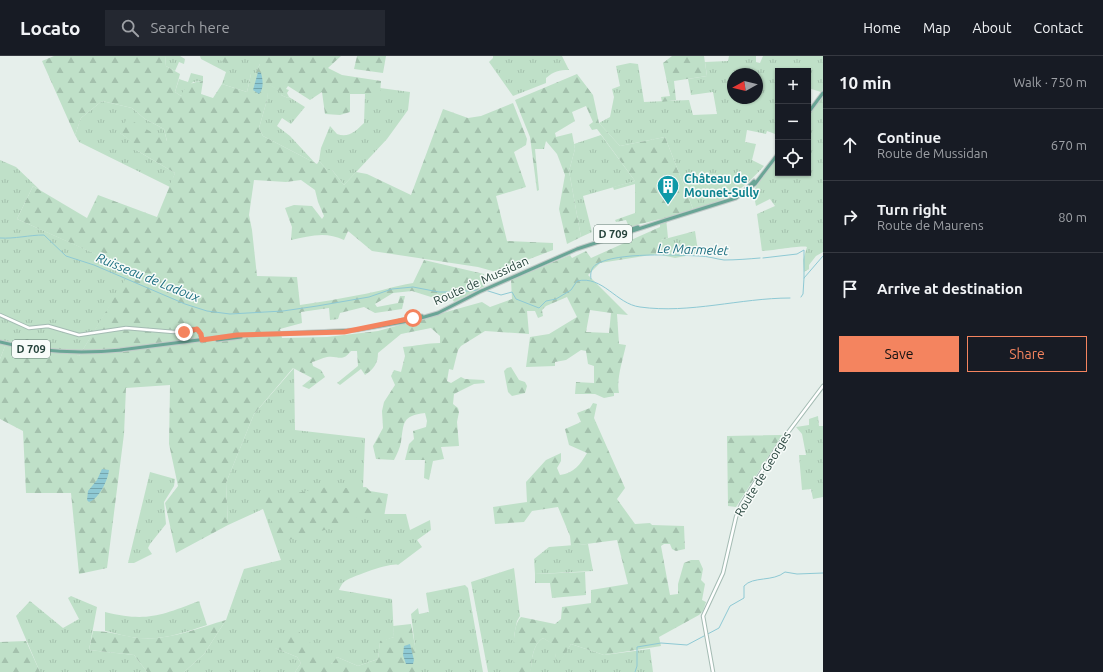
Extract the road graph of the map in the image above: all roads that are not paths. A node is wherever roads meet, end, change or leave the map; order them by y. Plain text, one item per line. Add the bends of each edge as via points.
1 (823, 93) edge
2 (811, 109) edge
3 (775, 156) edge
4 (481, 291) junction
5 (0, 315) edge
6 (386, 324) junction
7 (202, 340) junction
8 (0, 342) edge
9 (823, 386) edge
10 (713, 672) edge

1 - 2 main road
3 - 4 main road, Route de Mussidan / D 709 via 744,191 712,207 606,239
4 - 6 main road, Route de Mussidan / D 709 via 437,312
4 - 6 main road, Route de Mussidan / D 709 via 438,313
5 - 7 street via 29,328 48,326 75,335 126,328 174,332 194,329 199,331
6 - 7 main road, Route de Mussidan / D 709 via 344,332 230,336
7 - 8 main road, Route de Mussidan / D 709 via 120,350 63,353
9 - 10 street, Route de Georges via 778,445 739,509 723,573 703,616

